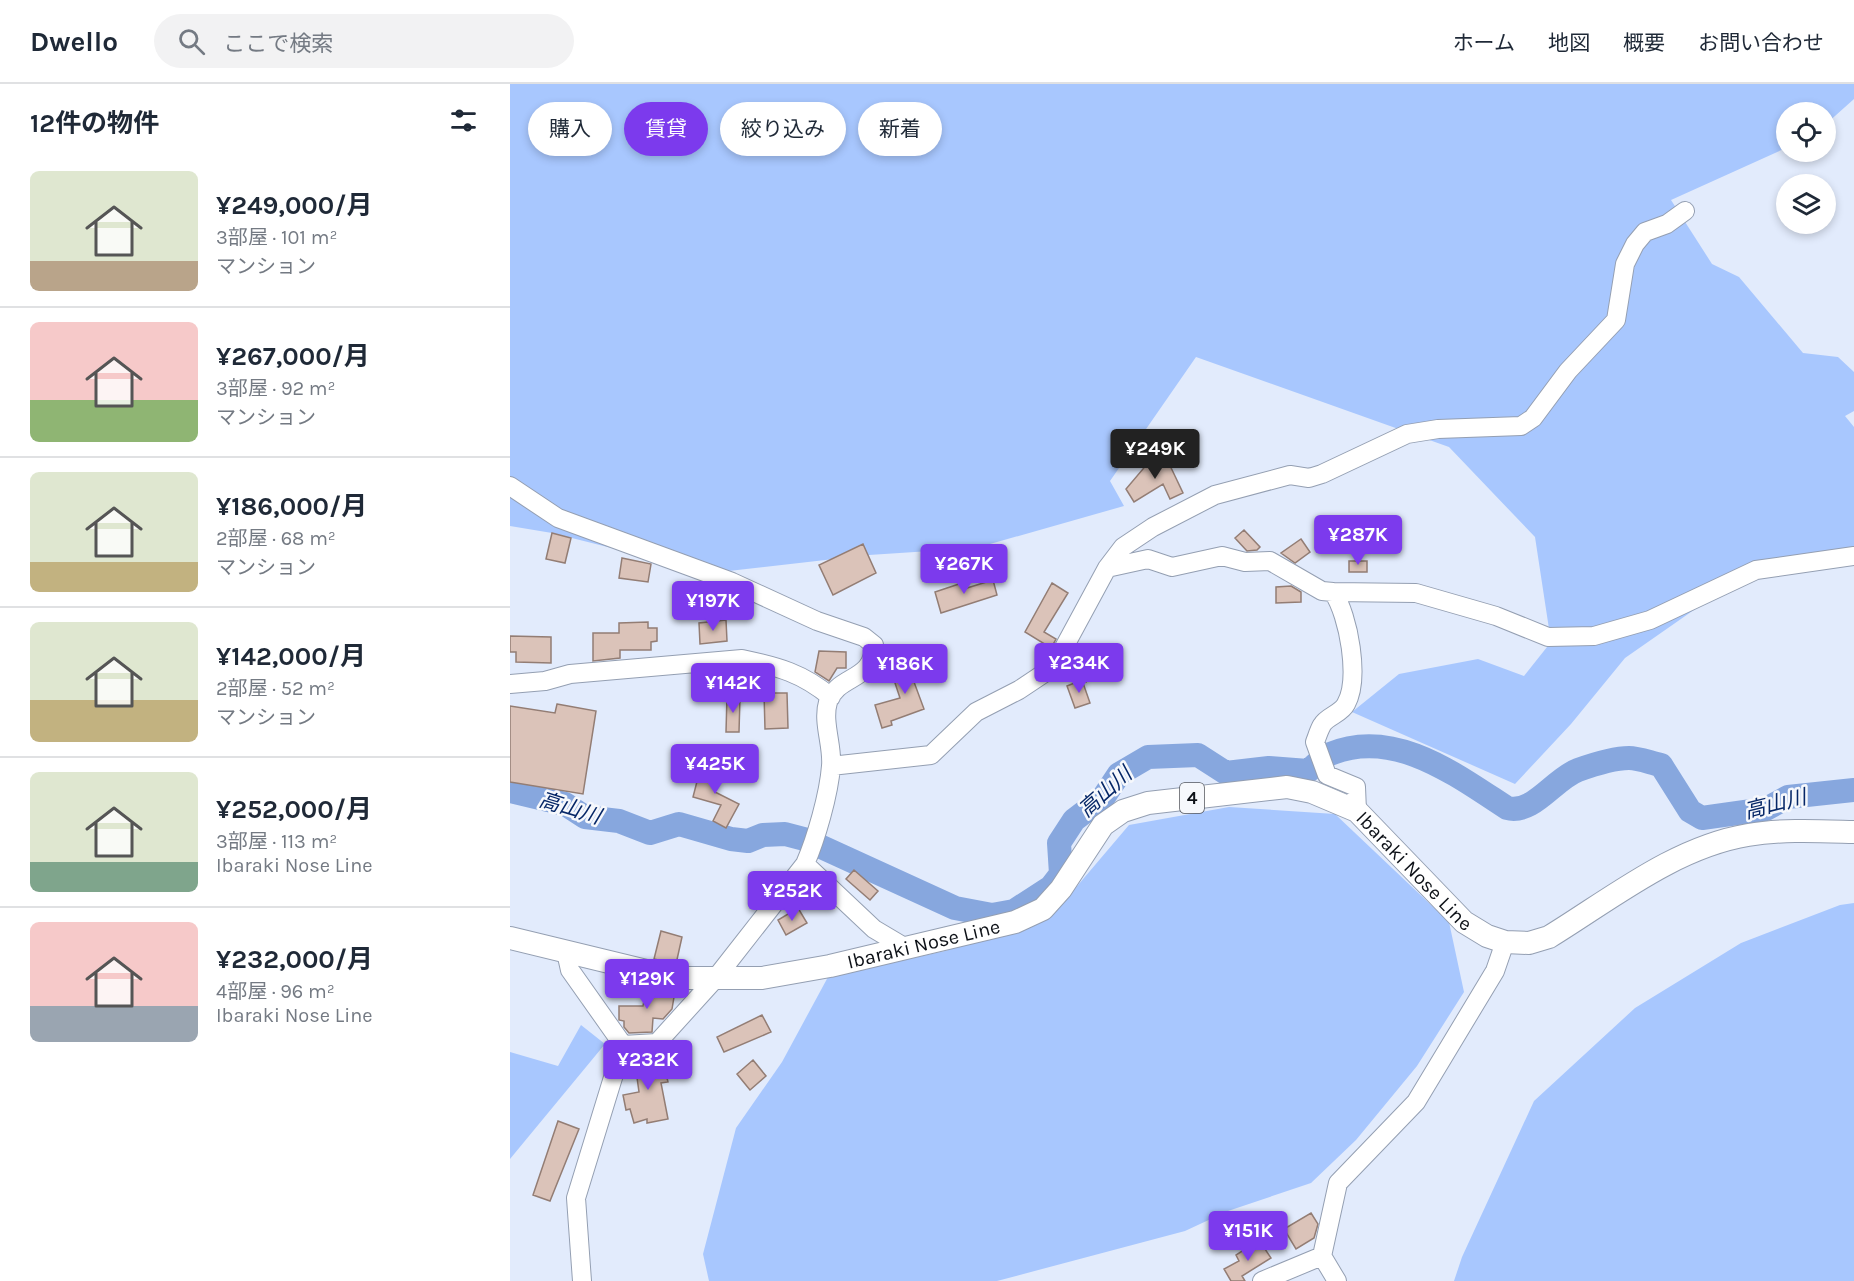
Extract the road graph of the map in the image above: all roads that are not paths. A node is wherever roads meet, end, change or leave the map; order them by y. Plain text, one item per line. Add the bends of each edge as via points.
1 (1684, 211) dead end
2 (510, 486) edge
3 (1854, 556) edge
4 (1107, 568) junction
5 (1333, 592) junction
6 (510, 684) edge
7 (831, 697) junction
8 (831, 766) junction
9 (1357, 812) junction
10 (1854, 832) edge
11 (805, 864) junction
12 (510, 938) edge
13 (1505, 942) junction
14 (906, 948) junction
15 (567, 952) junction
16 (715, 979) junction
17 (623, 1045) junction
18 (1322, 1256) junction
19 (582, 1281) edge
20 (1262, 1281) edge
21 (1337, 1281) edge

1 - 4 street via 1667,224 1645,232 1635,244 1625,264 1616,320 1568,371 1533,418 1521,426 1407,434 1322,474 1309,478 1290,475 1215,495 1133,540
2 - 7 street via 558,518 732,582 817,621 864,637 874,645 872,663
3 - 5 street via 1756,570 1650,620 1594,636 1548,637 1496,616 1416,593
4 - 5 street via 1148,559 1172,567 1222,556 1245,562 1270,561 1322,591
4 - 8 street via 1061,653 1046,672 976,712 931,755
5 - 9 street via 1341,604 1347,629 1353,686 1346,707 1322,723 1315,742 1327,775 1356,787
6 - 7 street via 570,674 742,659 810,679
7 - 8 street via 827,724
8 - 11 street
9 - 13 main road, Ibaraki Nose Line / 4 via 1464,922
9 - 14 main road, Ibaraki Nose Line / 4 via 1312,792 1287,787 1148,803 1123,811 1103,825 1061,889 1043,909 1015,922
10 - 13 main road, Ibaraki Nose Line / 4 via 1788,831 1748,835 1715,844 1664,866 1549,937 1529,943
11 - 14 street via 874,929
11 - 16 street
12 - 15 main road, Ibaraki Nose Line / 4
13 - 18 street via 1495,971 1416,1102 1338,1183
14 - 16 main road, Ibaraki Nose Line / 4 via 762,978
15 - 16 main road, Ibaraki Nose Line / 4 via 675,978
15 - 17 street via 570,970
16 - 17 street via 657,1043
17 - 19 street via 576,1198
18 - 20 street
18 - 21 street

